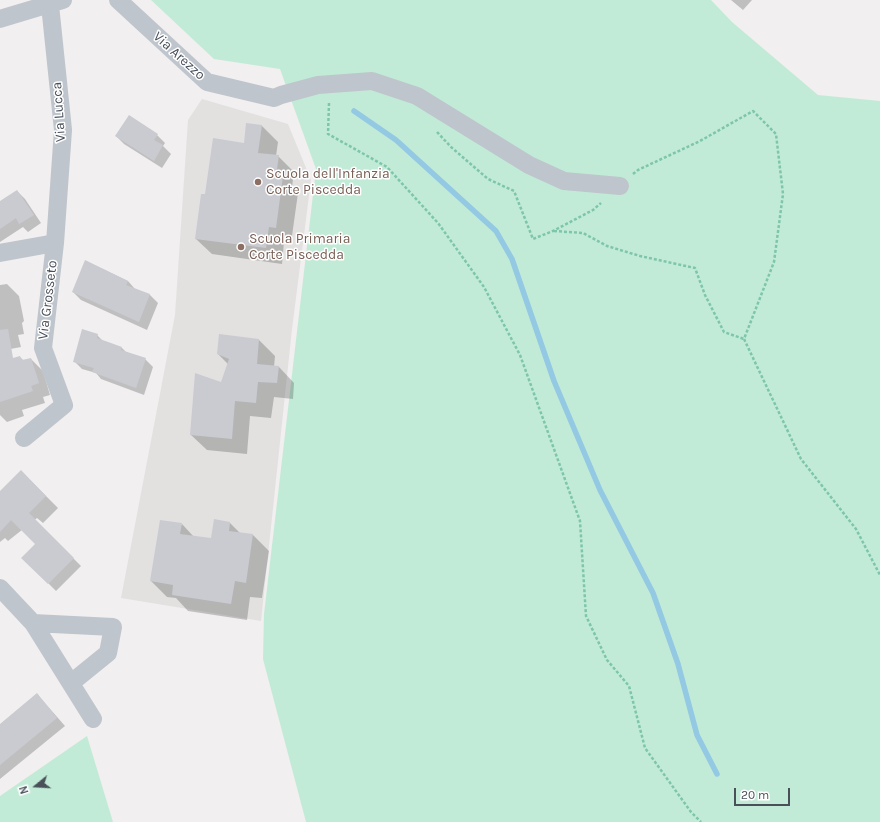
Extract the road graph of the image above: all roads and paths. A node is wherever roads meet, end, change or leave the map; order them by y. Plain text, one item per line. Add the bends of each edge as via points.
1 (118, 0) edge
2 (56, 2) edge
3 (0, 19) edge
4 (329, 84) junction
5 (437, 131) dead end
6 (620, 186) junction
7 (553, 231) junction
8 (55, 243) junction
9 (0, 253) edge
10 (744, 339) junction
11 (24, 438) dead end
12 (880, 575) edge
13 (0, 588) edge
14 (33, 623) junction
15 (71, 683) junction
16 (93, 719) dead end
17 (701, 822) edge

1 - 4 street, Via Arezzo via 207,82 274,98
2 - 3 street
2 - 8 street, Via Lucca via 63,130
4 - 6 street via 372,81 417,96 529,165 564,180
4 - 17 path via 328,134 387,167 438,224 484,287 520,355 580,521 586,616 607,660 629,686 645,748
5 - 7 path via 451,147 488,179 514,191 534,239
6 - 7 path via 593,210
6 - 10 path via 638,170 700,141 753,111 776,134 783,194 774,262
7 - 10 path via 583,233 607,246 695,268 705,295 724,332
8 - 9 street, Via Grosseto
8 - 11 street, Via Grosseto via 43,348 64,405
10 - 12 path via 801,459 856,529
13 - 14 street
14 - 15 street
14 - 15 street via 113,627 108,653
15 - 16 street

